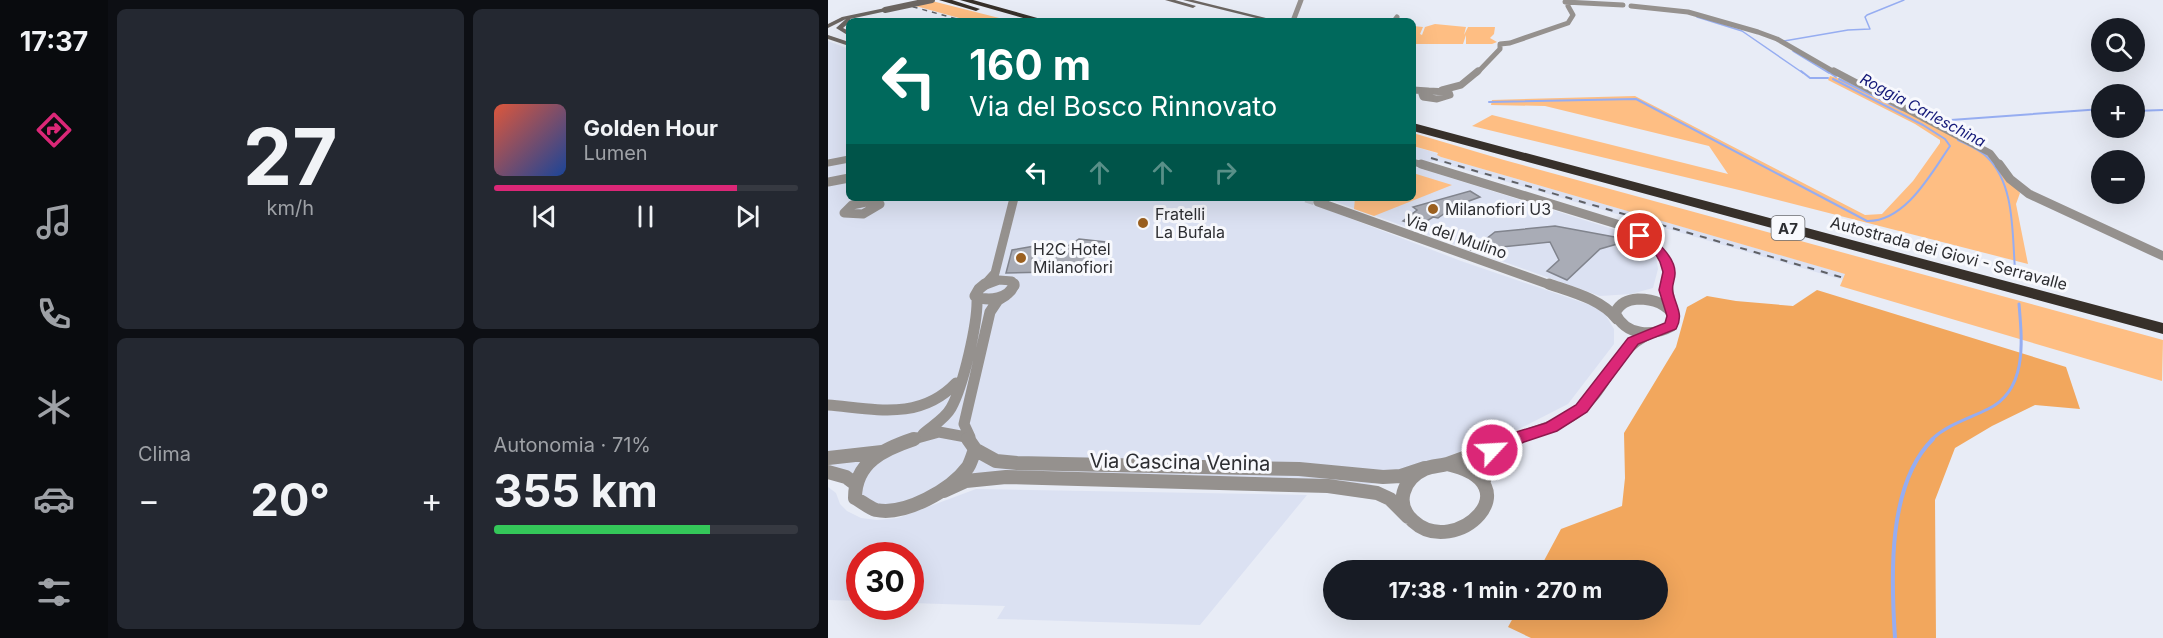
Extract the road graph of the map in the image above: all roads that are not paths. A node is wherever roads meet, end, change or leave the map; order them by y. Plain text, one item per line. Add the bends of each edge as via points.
1 (925, 0) edge
2 (932, 0) edge
3 (943, 0) edge
4 (964, 0) edge
5 (1167, 0) edge
6 (1186, 0) edge
7 (1301, 0) edge
8 (1572, 4) edge
9 (1627, 4) edge
10 (884, 9) junction
11 (871, 12) junction
12 (848, 18) edge
13 (856, 18) edge
14 (1010, 18) edge
15 (1033, 18) edge
16 (1243, 18) edge
17 (1262, 18) edge
18 (1294, 18) edge
19 (846, 19) edge
20 (846, 22) edge
21 (829, 23) edge
22 (846, 33) edge
23 (846, 33) edge
24 (828, 37) edge
25 (846, 43) edge
26 (1429, 90) junction
27 (1442, 90) junction
28 (1416, 91) edge
29 (1416, 92) edge
30 (1422, 95) junction
31 (1416, 119) edge
32 (1416, 128) edge
33 (846, 160) edge
34 (828, 163) edge
35 (1416, 163) edge
36 (846, 178) edge
37 (828, 182) edge
38 (1013, 201) edge
39 (1318, 202) dead end
40 (2163, 256) edge
41 (999, 276) junction
42 (1667, 281) junction
43 (1006, 295) junction
44 (1585, 297) junction
45 (977, 298) junction
46 (1646, 299) junction
47 (1630, 300) junction
48 (1671, 311) junction
49 (2163, 318) edge
50 (1619, 322) junction
51 (2163, 329) edge
52 (1650, 333) junction
53 (1625, 349) junction
54 (960, 379) junction
55 (828, 405) edge
56 (921, 435) junction
57 (975, 446) junction
58 (1492, 450) junction
59 (882, 452) junction
60 (828, 458) edge
61 (1447, 464) junction
62 (1425, 468) junction
63 (828, 472) edge
64 (1484, 481) junction
65 (854, 483) junction
66 (944, 491) junction
67 (1408, 517) junction

1 - 10 main road, bridge
2 - 10 main road, bridge
3 - 14 highway
4 - 15 highway
5 - 16 main road
6 - 17 main road
7 - 18 street
8 - 9 street
8 - 27 street via 1572,19 1568,23 1510,43 1514,45 1501,46 1471,80
9 - 40 street via 1687,8 1720,23 1777,39 1990,153 2010,179 2029,194
10 - 11 main road
11 - 12 main road
11 - 13 main road
19 - 21 main road
20 - 22 main road via 839,25
21 - 23 main road
24 - 25 main road
26 - 27 street
26 - 28 street
26 - 30 street
27 - 30 street via 1450,95 1437,99
29 - 30 street
31 - 49 highway, Autostrada dei Giovi - Serravalle / A7
32 - 51 highway, Autostrada dei Giovi - Serravalle / A7
33 - 34 street
35 - 42 street via 1631,231 1661,253 1669,272
36 - 37 street
38 - 41 street
39 - 44 street, Via del Mulino
41 - 43 street via 1015,286
41 - 45 street via 975,293
42 - 46 street via 1662,290
42 - 48 street via 1665,290
43 - 45 street
43 - 57 street via 990,312 964,424
44 - 47 street, Via del Mulino
44 - 50 street, Via del Mulino via 1610,310
45 - 54 street via 977,314
46 - 47 street
46 - 48 street
47 - 50 street via 1617,307
48 - 52 street via 1672,326
50 - 52 street via 1635,331
50 - 53 street
52 - 53 street
53 - 58 street via 1581,409 1552,427
54 - 55 street via 948,394 930,405 910,410
54 - 56 street via 949,411
56 - 57 street, Via Cascina Venina via 954,432 966,435
56 - 59 street, Via Cascina Venina
57 - 62 street, Via Cascina Venina via 996,461 1017,463 1299,470 1383,477
57 - 66 street, Via Cascina Venina via 968,470
58 - 61 street
58 - 64 street via 1483,467
59 - 60 street, Via Cascina Venina
59 - 65 street, Via Cascina Venina
61 - 62 street
61 - 64 street via 1462,466
62 - 67 street via 1413,475 1401,495
63 - 65 street
64 - 67 street via 1487,502 1473,522 1446,531 1431,530
65 - 66 street, Via Cascina Venina via 855,498 860,504 879,510 912,505
66 - 67 street, Via Cascina Venina via 966,481 994,477 1328,486 1377,493 1390,499

